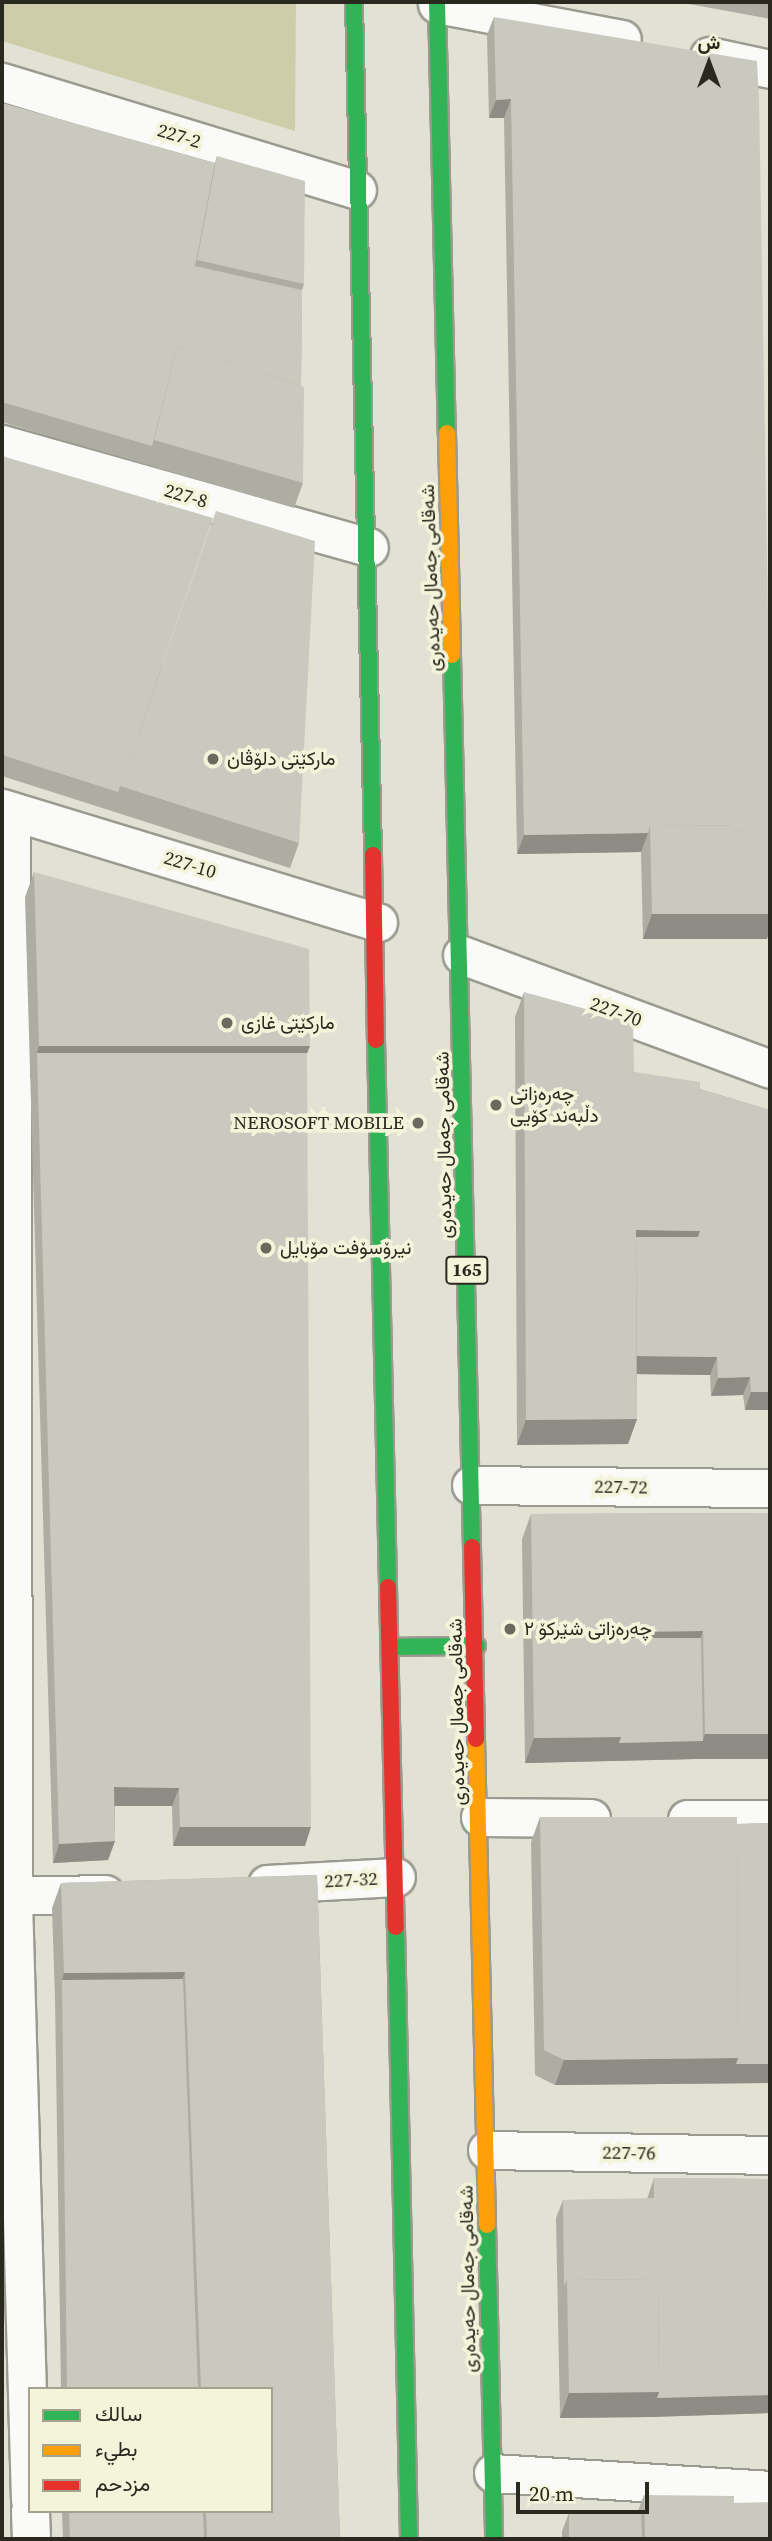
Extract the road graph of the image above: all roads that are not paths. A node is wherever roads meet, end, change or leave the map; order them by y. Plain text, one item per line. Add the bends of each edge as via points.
1 (355, 2) edge
2 (437, 3) edge
3 (770, 68) edge
4 (2, 82) edge
5 (357, 190) junction
6 (2, 444) edge
7 (369, 547) junction
8 (6, 810) edge
9 (378, 922) junction
10 (462, 956) junction
11 (770, 1069) edge
12 (471, 1485) junction
13 (770, 1488) edge
14 (477, 1646) junction
15 (392, 1647) junction
16 (8, 1665) edge
17 (480, 1817) junction
18 (770, 1819) edge
19 (396, 1877) junction
20 (232, 1886) edge
21 (136, 1892) edge
22 (7, 1897) edge
23 (487, 2150) junction
24 (770, 2155) edge
25 (28, 2448) edge
26 (493, 2473) junction
27 (770, 2490) edge
28 (30, 2513) edge
29 (31, 2539) edge
30 (409, 2539) edge
31 (494, 2539) edge

1 - 5 main road
2 - 3 street
2 - 10 main road, شەقامی جەمال حەیدەری / 165
4 - 5 street, 227-2
5 - 7 main road
6 - 7 street, 227-8
7 - 9 main road
8 - 9 street, 227-10
8 - 16 street
9 - 15 main road
10 - 11 street, 227-70
10 - 12 main road, شەقامی جەمال حەیدەری / 165
12 - 13 street, 227-72
12 - 14 main road, شەقامی جەمال حەیدەری / 165
14 - 15 main road
14 - 17 main road, شەقامی جەمال حەیدەری / 165
15 - 19 main road
16 - 22 street
17 - 18 street
17 - 23 main road, شەقامی جەمال حەیدەری / 165
19 - 20 street, 227-32
19 - 30 main road
21 - 22 street
22 - 25 street
23 - 24 street, 227-76
23 - 26 main road, شەقامی جەمال حەیدەری / 165
26 - 27 street
26 - 31 main road, شەقامی جەمال حەیدەری / 165
28 - 29 street

